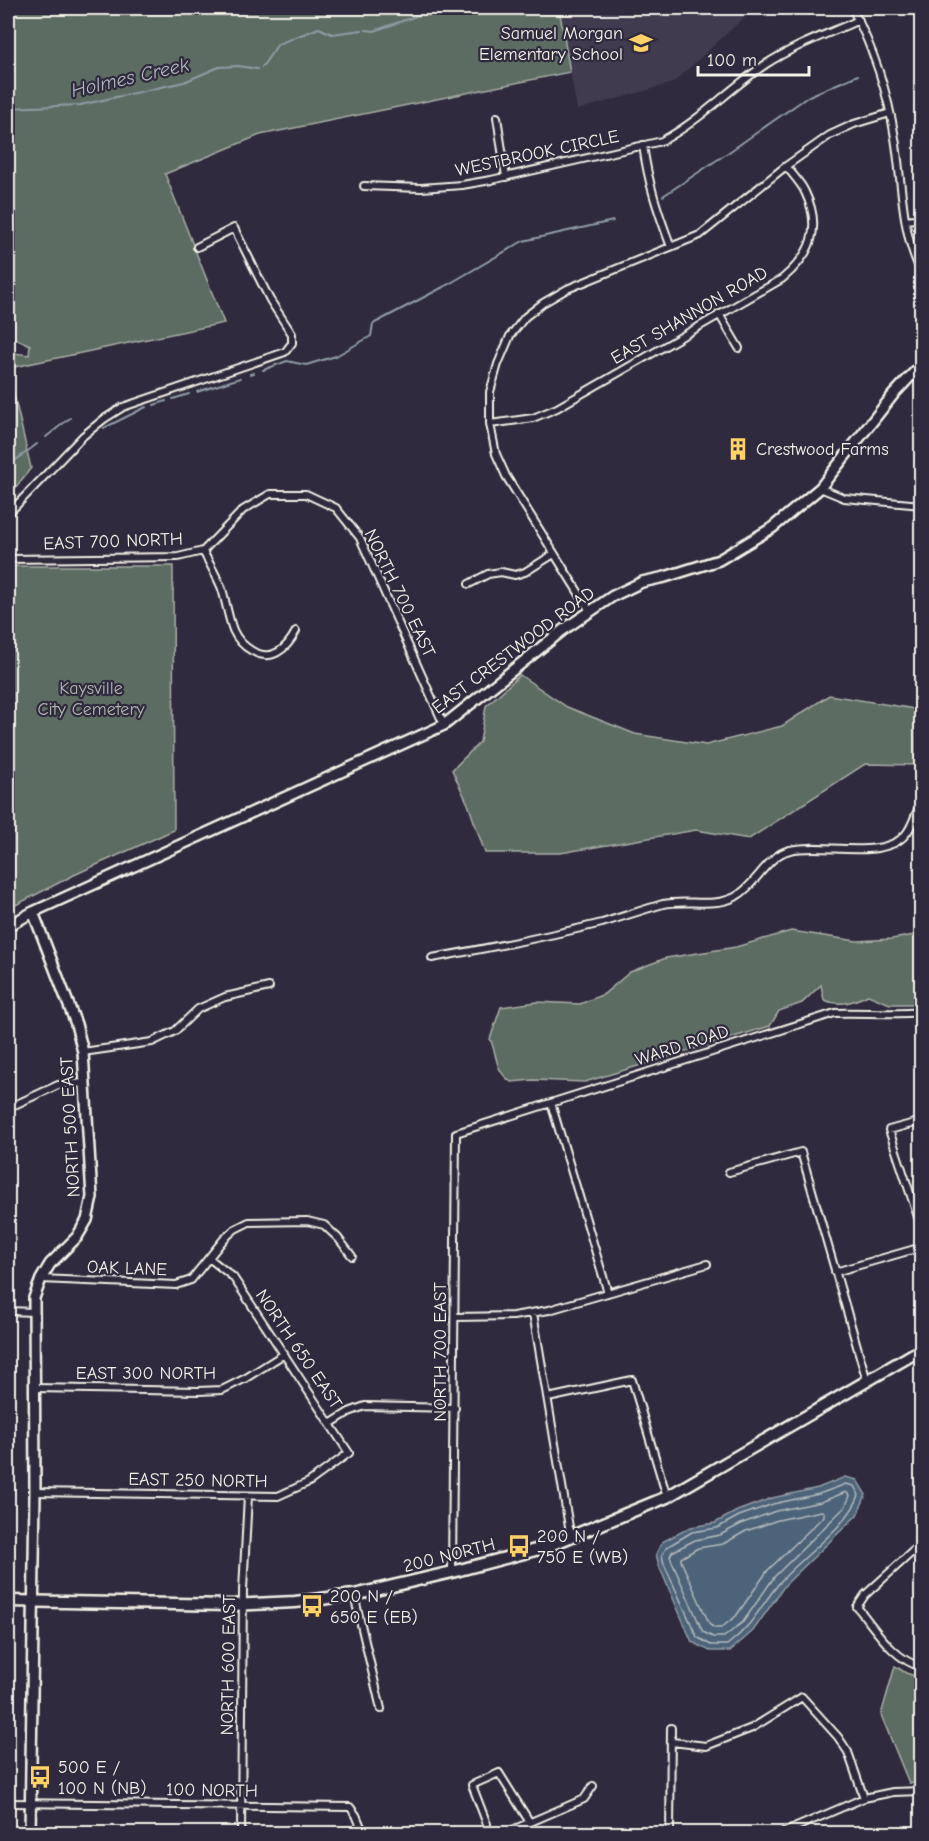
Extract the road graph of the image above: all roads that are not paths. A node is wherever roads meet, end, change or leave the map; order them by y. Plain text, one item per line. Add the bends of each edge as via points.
1 (852, 8) edge
2 (859, 20) junction
3 (890, 113) junction
4 (497, 117) dead end
5 (643, 146) junction
6 (786, 166) junction
7 (506, 177) junction
8 (364, 186) dead end
9 (921, 218) edge
10 (906, 220) junction
11 (197, 247) dead end
12 (671, 247) junction
13 (921, 273) edge
14 (719, 314) junction
15 (739, 348) dead end
16 (921, 364) edge
17 (490, 424) junction
18 (820, 488) junction
19 (306, 494) joint
20 (921, 505) edge
21 (8, 514) edge
22 (203, 551) junction
23 (554, 554) junction
24 (8, 558) edge
25 (469, 584) dead end
26 (590, 611) junction
27 (296, 630) dead end
28 (444, 725) junction
29 (921, 802) edge
30 (33, 912) junction
31 (8, 926) edge
32 (432, 958) dead end
33 (269, 987) dead end
34 (921, 1012) edge
35 (83, 1052) junction
36 (86, 1083) junction
37 (551, 1103) junction
38 (8, 1108) edge
39 (921, 1121) edge
40 (456, 1133) joint
41 (729, 1172) dead end
42 (921, 1229) edge
43 (921, 1247) edge
44 (352, 1256) dead end
45 (209, 1258) junction
46 (707, 1264) dead end
47 (836, 1272) junction
48 (41, 1279) junction
49 (608, 1293) junction
50 (8, 1311) edge
51 (34, 1312) junction
52 (533, 1313) junction
53 (455, 1317) junction
54 (921, 1349) edge
55 (284, 1354) junction
56 (867, 1382) junction
57 (35, 1388) junction
58 (548, 1398) junction
59 (455, 1408) junction
60 (330, 1424) junction
61 (34, 1492) junction
62 (248, 1496) junction
63 (667, 1497) junction
64 (572, 1537) junction
65 (921, 1543) edge
66 (452, 1572) junction
67 (354, 1595) junction
68 (8, 1601) edge
69 (33, 1601) junction
70 (243, 1604) junction
71 (921, 1667) edge
72 (381, 1709) dead end
73 (671, 1728) dead end
74 (672, 1742) junction
75 (593, 1786) dead end
76 (921, 1791) edge
77 (864, 1798) junction
78 (8, 1803) edge
79 (30, 1803) junction
80 (241, 1805) junction
81 (529, 1821) junction
82 (487, 1824) dead end
83 (30, 1833) edge
84 (241, 1833) edge
85 (364, 1833) edge
86 (503, 1833) edge
87 (670, 1833) edge
88 (780, 1833) edge

1 - 2 street
2 - 3 street
2 - 5 street, WESTBROOK CIRCLE via 767,64 685,129
3 - 6 street via 830,135
3 - 10 street
4 - 7 street
5 - 7 street, WESTBROOK CIRCLE
5 - 12 street via 655,207
6 - 12 street via 700,235
6 - 14 street, EAST SHANNON ROAD via 805,191 812,211 813,232 808,250 782,279
7 - 8 street, WESTBROOK CIRCLE via 421,189
9 - 10 street
10 - 13 street
11 - 21 street via 234,228 292,334 292,343 285,352 123,407 83,436
12 - 17 street via 567,289 525,317 510,336 498,364 490,392
14 - 15 street
14 - 17 street, EAST SHANNON ROAD via 557,408 533,418
16 - 18 street, EAST CRESTWOOD ROAD
17 - 23 street via 496,454 506,476
18 - 20 street via 844,498
18 - 26 street, EAST CRESTWOOD ROAD via 772,528 719,560 642,582
19 - 22 street, EAST 700 NORTH via 270,494 243,510
19 - 28 street, NORTH 700 EAST via 336,508 360,538
22 - 24 street, EAST 700 NORTH via 178,557
22 - 27 street via 240,642 250,650 277,653
23 - 25 street via 525,572 488,574
23 - 26 street
26 - 28 street, EAST CRESTWOOD ROAD
28 - 30 street, EAST CRESTWOOD ROAD
29 - 32 street via 906,835 890,845 859,850 788,850 772,860 735,897 704,903 666,903 528,941
30 - 31 street, EAST CRESTWOOD ROAD
30 - 35 street, NORTH 500 EAST
33 - 35 street via 225,997 198,1009 175,1031 152,1042
34 - 37 street, WARD ROAD via 835,1013
35 - 36 street, NORTH 500 EAST
36 - 38 street via 58,1085
36 - 48 street, NORTH 500 EAST via 92,1197 87,1220
37 - 40 street, WARD ROAD
37 - 49 street
39 - 42 street via 889,1130
40 - 53 street, NORTH 700 EAST
41 - 47 street via 801,1152
43 - 47 street
44 - 45 street, OAK LANE via 324,1225 307,1221 249,1222 235,1229
45 - 48 street, OAK LANE via 191,1280 176,1285
45 - 55 street, NORTH 650 EAST via 233,1276
46 - 49 street
47 - 56 street
48 - 51 street, NORTH 500 EAST
49 - 52 street
50 - 51 street
51 - 57 street, NORTH 500 EAST
52 - 53 street
52 - 58 street
53 - 59 street, NORTH 700 EAST
54 - 56 main road, 200 NORTH
55 - 57 street, EAST 300 NORTH via 222,1390
55 - 60 street, NORTH 650 EAST
56 - 63 main road, 200 NORTH
57 - 61 street, NORTH 500 EAST
58 - 63 street via 632,1380
58 - 64 street
59 - 60 street, NORTH 650 EAST via 365,1406
59 - 66 street, NORTH 700 EAST
60 - 62 street, EAST 250 NORTH via 349,1453 309,1482 278,1496
61 - 62 street, EAST 250 NORTH
61 - 69 street, NORTH 500 EAST
62 - 70 street, NORTH 600 EAST
63 - 64 main road, 200 NORTH
64 - 66 main road, 200 NORTH
65 - 71 street via 857,1607 897,1653
66 - 67 main road, 200 NORTH
67 - 70 main road, 200 NORTH
67 - 72 street
68 - 69 main road, 200 NORTH
69 - 70 main road, 200 NORTH
69 - 79 street, NORTH 500 EAST
70 - 80 street, NORTH 600 EAST
73 - 74 street
74 - 77 street via 706,1746 752,1728 802,1697 848,1752
74 - 87 street
75 - 81 street via 584,1799
76 - 77 street
77 - 88 street
78 - 79 street, 100 NORTH
79 - 80 street, 100 NORTH
79 - 83 street, NORTH 500 EAST
80 - 84 street, NORTH 600 EAST
80 - 85 street, 100 NORTH via 350,1807
81 - 82 street via 499,1773 472,1785
81 - 86 street

